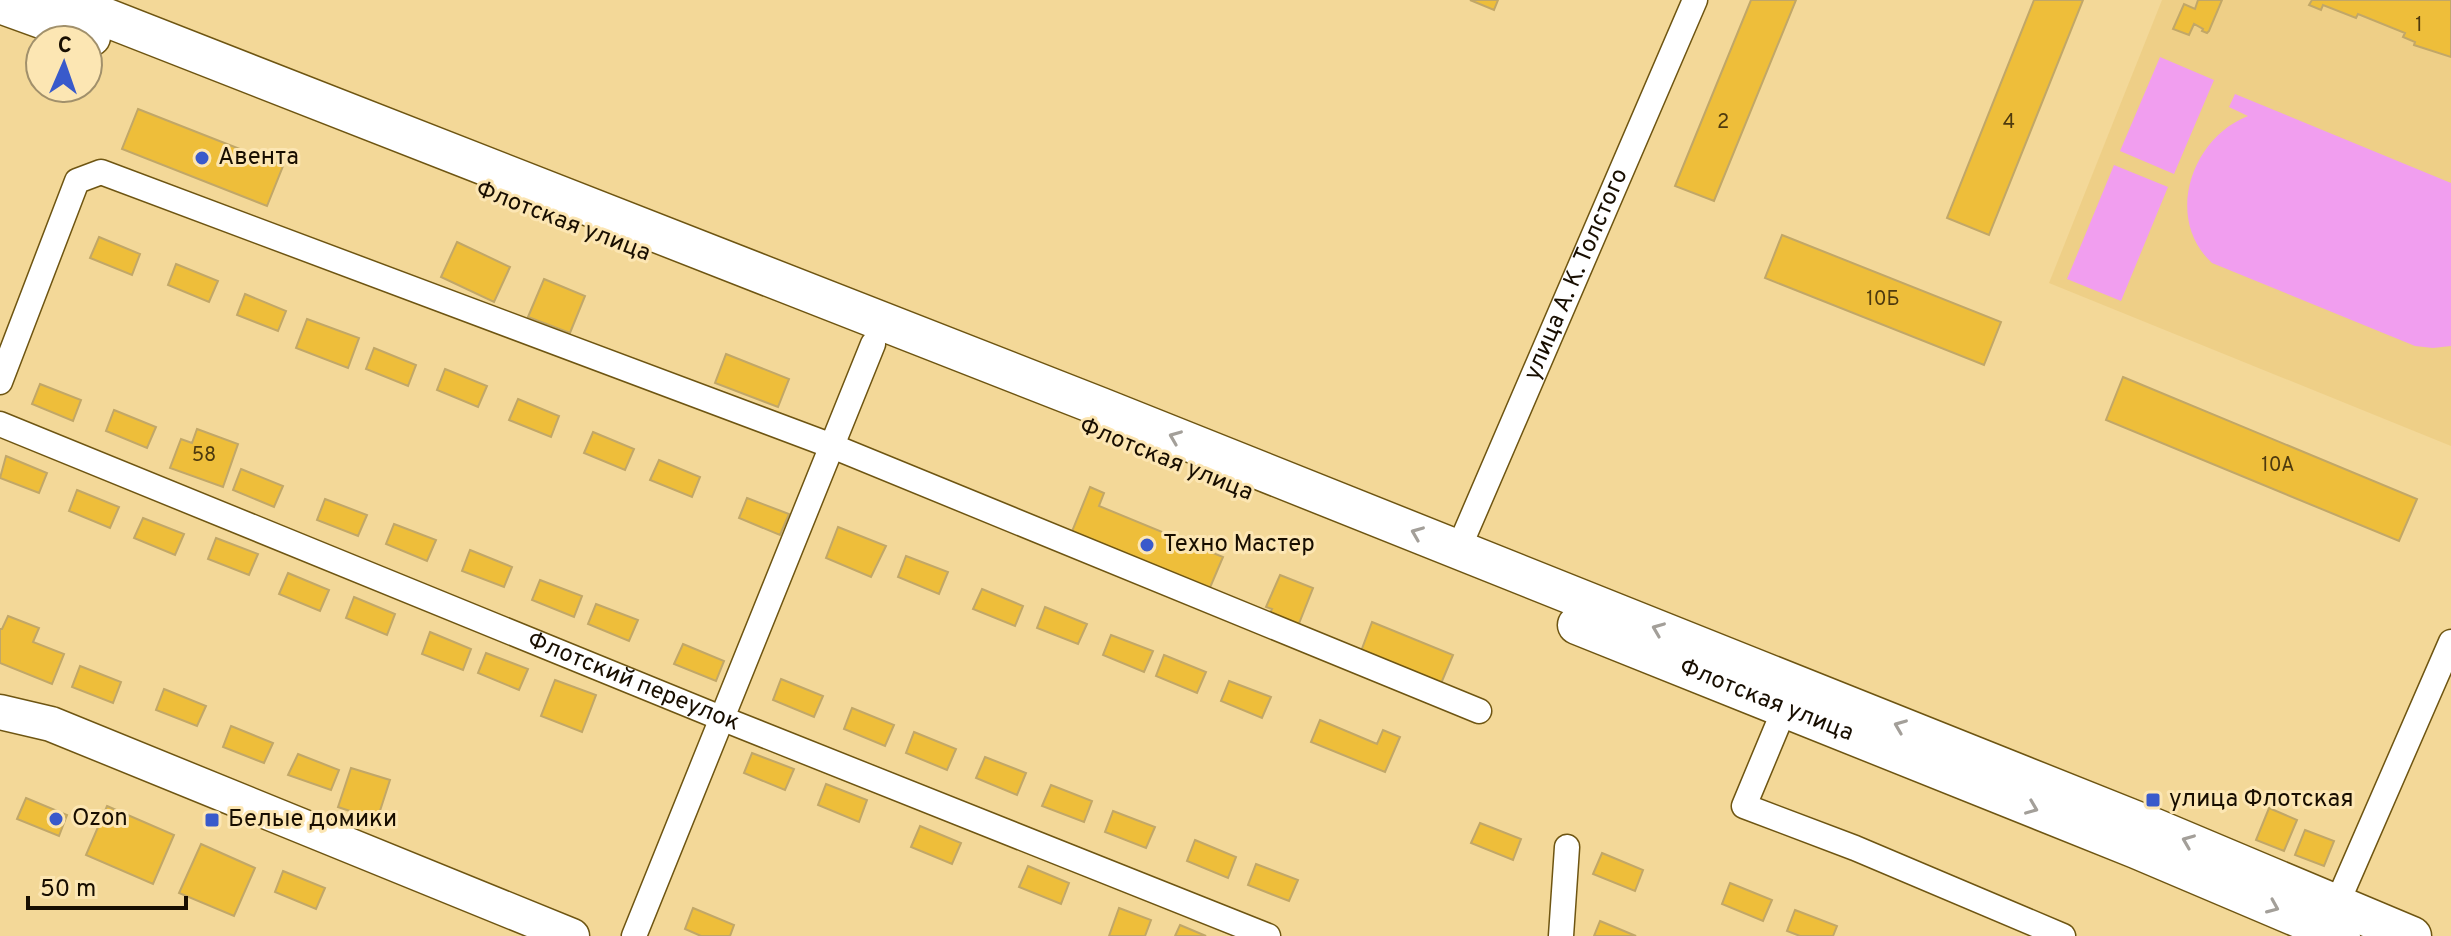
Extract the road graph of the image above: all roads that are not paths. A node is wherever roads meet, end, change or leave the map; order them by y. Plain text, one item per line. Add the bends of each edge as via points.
1 (61, 0) edge
2 (1695, 0) edge
3 (0, 4) edge
4 (873, 344) junction
5 (0, 382) edge
6 (0, 424) edge
7 (832, 446) junction
8 (1458, 550) junction
9 (2451, 642) edge
10 (1784, 710) junction
11 (1479, 711) dead end
12 (1, 712) edge
13 (721, 718) junction
14 (1567, 847) dead end
15 (2335, 923) edge
16 (572, 936) edge
17 (634, 936) edge
18 (1268, 936) edge
19 (1561, 936) edge
20 (2063, 936) edge
21 (2412, 936) edge

8 -> 1 main road, Флотская улица
2 - 8 street, улица А. К. Толстого
3 - 4 main road, Флотская улица
4 - 7 street
4 - 10 main road, Флотская улица
5 - 7 street via 77,181 101,172
6 - 13 street, Флотский переулок
7 - 11 street
7 - 13 street
15 -> 8 main road, Флотская улица
9 - 15 street
10 -> 15 main road, Флотская улица
10 - 20 street via 1744,806
12 - 16 street via 51,724
13 - 17 street
13 - 18 street, Флотский переулок
14 - 19 street
15 - 21 main road, Флотская улица

